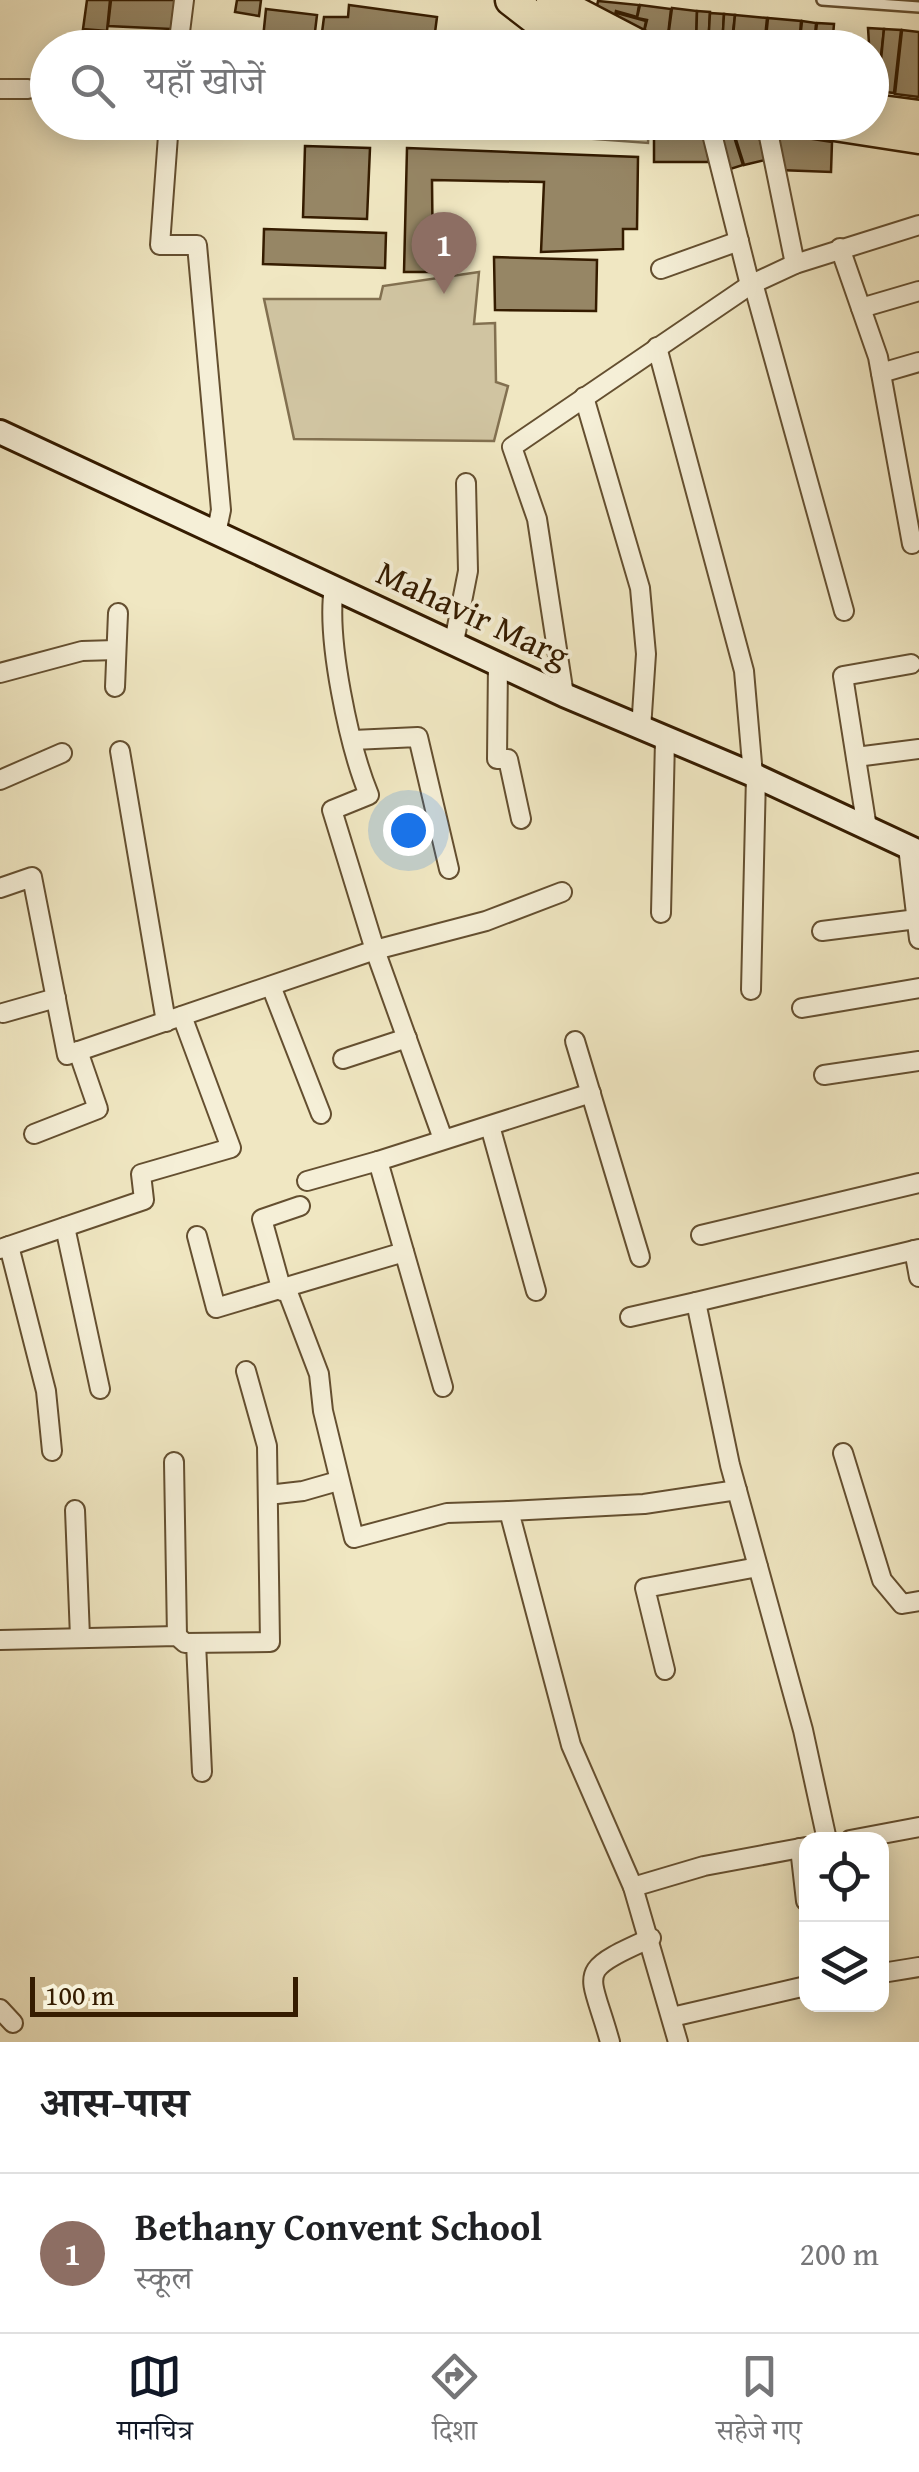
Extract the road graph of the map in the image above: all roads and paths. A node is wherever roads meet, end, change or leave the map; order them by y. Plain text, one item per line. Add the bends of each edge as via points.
1 (184, 0) edge
2 (511, 0) edge
3 (822, 0) edge
4 (565, 3) edge
5 (919, 8) edge
6 (180, 30) edge
7 (552, 30) edge
8 (612, 30) edge
9 (0, 88) edge
10 (28, 89) dead end
11 (889, 112) edge
12 (919, 116) edge
13 (889, 133) edge
14 (919, 138) edge
15 (169, 140) edge
16 (714, 140) edge
17 (770, 140) edge
18 (919, 224) edge
19 (739, 242) junction
20 (840, 248) junction
21 (795, 264) junction
22 (661, 268) dead end
23 (751, 284) junction
24 (919, 292) edge
25 (861, 308) junction
26 (657, 346) junction
27 (919, 362) edge
28 (881, 373) junction
29 (584, 397) junction
30 (0, 432) edge
31 (466, 484) dead end
32 (216, 534) junction
33 (912, 544) dead end
34 (334, 587) junction
35 (844, 611) dead end
36 (118, 613) dead end
37 (454, 642) junction
38 (116, 650) junction
39 (498, 663) junction
40 (911, 664) dead end
41 (0, 673) edge
42 (115, 687) dead end
43 (564, 695) junction
44 (641, 729) junction
45 (353, 740) junction
46 (665, 740) junction
47 (919, 749) edge
48 (120, 751) dead end
49 (62, 753) dead end
50 (856, 757) junction
51 (755, 775) junction
52 (0, 780) edge
53 (522, 819) dead end
54 (867, 828) junction
55 (914, 850) edge
56 (448, 869) dead end
57 (0, 888) edge
58 (562, 892) dead end
59 (661, 913) dead end
60 (916, 918) junction
61 (822, 931) dead end
62 (919, 940) edge
63 (375, 950) junction
64 (271, 986) junction
65 (919, 988) edge
66 (751, 990) dead end
67 (56, 998) junction
68 (802, 1008) dead end
69 (3, 1013) dead end
70 (174, 1019) junction
71 (406, 1038) junction
72 (575, 1041) dead end
73 (78, 1051) junction
74 (342, 1059) dead end
75 (919, 1060) edge
76 (824, 1075) dead end
77 (591, 1093) junction
78 (322, 1114) dead end
79 (490, 1126) junction
80 (34, 1134) dead end
81 (443, 1139) junction
82 (378, 1160) junction
83 (307, 1180) dead end
84 (919, 1183) edge
85 (300, 1206) dead end
86 (65, 1227) junction
87 (701, 1235) dead end
88 (197, 1236) dead end
89 (4, 1248) edge
90 (916, 1249) edge
91 (404, 1252) junction
92 (640, 1257) dead end
93 (919, 1277) edge
94 (284, 1290) junction
95 (536, 1292) dead end
96 (696, 1302) junction
97 (630, 1317) dead end
98 (246, 1370) dead end
99 (444, 1386) dead end
100 (100, 1389) dead end
101 (52, 1451) dead end
102 (844, 1453) dead end
103 (174, 1462) dead end
104 (338, 1481) junction
105 (736, 1490) junction
106 (268, 1495) junction
107 (75, 1510) dead end
108 (509, 1511) junction
109 (758, 1568) junction
110 (919, 1602) edge
111 (80, 1636) junction
112 (177, 1636) junction
113 (0, 1640) edge
114 (196, 1643) junction
115 (665, 1670) dead end
116 (202, 1772) dead end
117 (919, 1827) edge
118 (825, 1832) edge
119 (889, 1833) edge
120 (799, 1849) edge
121 (633, 1887) junction
122 (651, 1938) junction
123 (919, 1967) edge
124 (889, 1972) edge
125 (799, 1988) edge
126 (672, 2016) junction
127 (610, 2042) edge
128 (678, 2042) edge

1 - 6 street
2 - 7 highway
3 - 5 lane
4 - 8 highway
9 - 10 street
11 - 12 highway
13 - 14 highway
15 - 32 street via 160,246 197,246 221,510
16 - 19 street
17 - 21 street
18 - 20 street
19 - 22 street
19 - 23 street
20 - 21 street
20 - 25 street
21 - 23 street
23 - 26 street
23 - 35 street
24 - 25 street
25 - 28 street
26 - 29 street
26 - 51 street via 744,671
27 - 28 street
28 - 33 street
29 - 43 street via 512,447 537,519
29 - 44 street via 640,588 646,654
30 - 32 street, Mahavir Marg
31 - 37 street via 468,571
32 - 34 street, Mahavir Marg
34 - 37 street, Mahavir Marg
34 - 45 street via 330,616
36 - 38 street
37 - 39 street, Mahavir Marg
38 - 41 street via 66,654
38 - 42 street
39 - 43 street, Mahavir Marg
39 - 53 street via 498,759 508,759
40 - 50 street via 842,676
43 - 44 street, Mahavir Marg
44 - 46 street, Mahavir Marg
45 - 56 street via 418,736
45 - 63 street via 369,795 332,810
46 - 51 street, Mahavir Marg
46 - 59 street
47 - 50 street
48 - 70 street
49 - 52 street
50 - 54 street
51 - 54 street, Mahavir Marg
51 - 66 street
54 - 55 street, Mahavir Marg
55 - 60 street
57 - 67 street via 32,877
58 - 63 street via 486,921
60 - 61 street
60 - 62 street
63 - 64 street
63 - 71 street
64 - 70 street
64 - 78 street
65 - 68 street
67 - 69 street
67 - 73 street via 66,1055
70 - 73 street
70 - 86 street via 231,1148 141,1174 144,1200
71 - 74 street
71 - 81 street
72 - 77 street
73 - 80 street via 98,1109
75 - 76 street
77 - 79 street
77 - 92 street
79 - 81 street
79 - 95 street
81 - 82 street
82 - 83 street
82 - 91 street
84 - 87 street
85 - 94 street via 262,1220
86 - 89 street
86 - 100 street
88 - 94 street via 216,1308
89 - 101 street via 46,1391
90 - 93 street
90 - 96 street
91 - 94 street
91 - 99 street
94 - 104 street via 319,1374
96 - 97 street
96 - 105 street
98 - 106 street via 267,1446
102 - 110 street via 882,1580 902,1604
103 - 112 street
104 - 106 street
104 - 108 street via 354,1538 447,1514
105 - 108 street via 644,1504
105 - 109 street
106 - 114 street via 270,1642
107 - 111 street
108 - 121 street via 571,1744
109 - 115 street via 645,1588
109 - 118 street
111 - 112 street
111 - 113 street
112 - 114 street
114 - 116 street
117 - 119 street
120 - 121 street
121 - 122 street
122 - 126 street
122 - 127 street via 595,1969 593,1994
123 - 124 street
125 - 126 street
126 - 128 street

